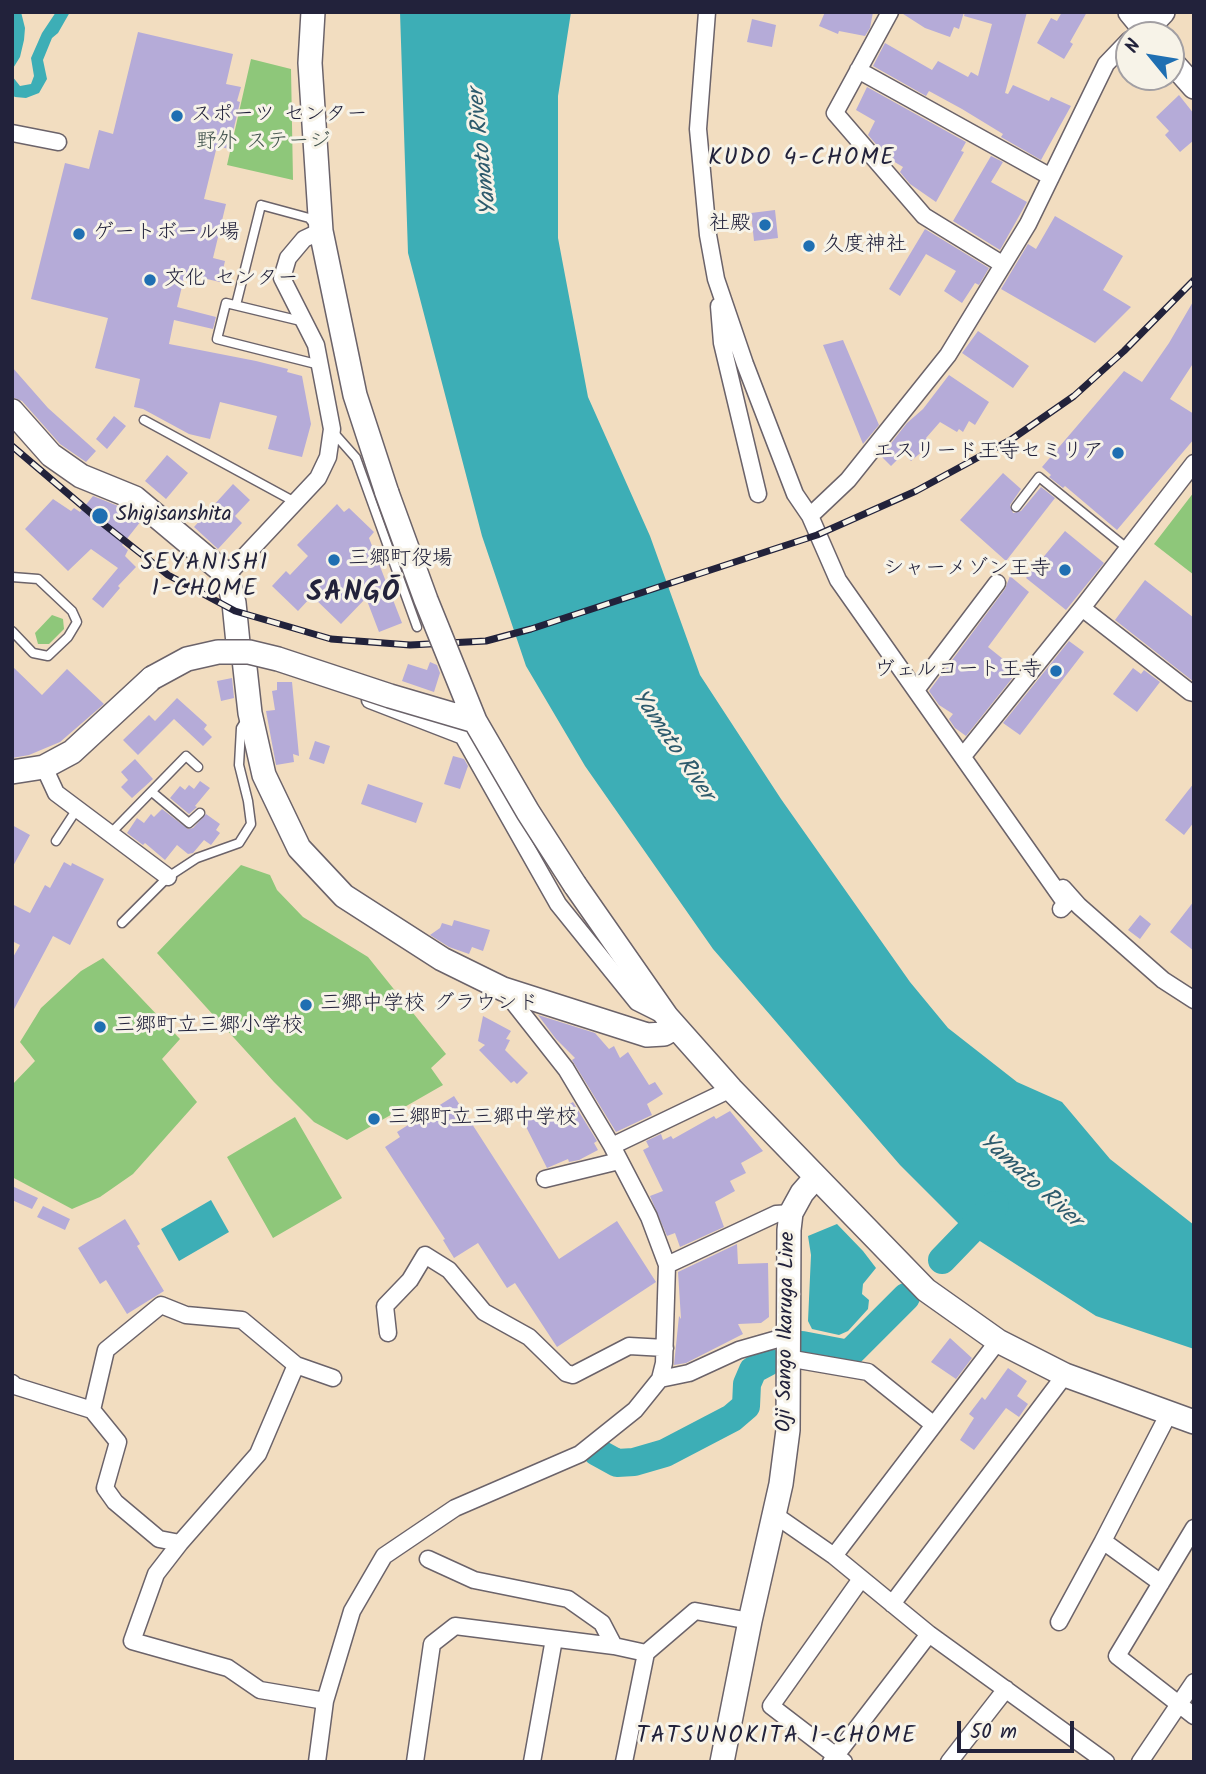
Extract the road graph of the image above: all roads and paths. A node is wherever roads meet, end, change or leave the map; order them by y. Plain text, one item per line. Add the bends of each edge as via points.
1 (313, 12) edge
2 (706, 12) edge
3 (890, 12) edge
4 (1115, 56) edge
5 (858, 70) junction
6 (12, 133) edge
7 (58, 142) dead end
8 (1051, 177) junction
9 (321, 231) junction
10 (1002, 264) junction
11 (716, 279) junction
12 (236, 305) junction
13 (304, 322) junction
14 (320, 365) junction
15 (12, 411) edge
16 (144, 419) dead end
17 (331, 429) junction
18 (1194, 463) edge
19 (758, 494) dead end
20 (296, 502) junction
21 (1016, 507) dead end
22 (810, 516) junction
23 (1128, 549) junction
24 (227, 575) junction
25 (12, 577) edge
26 (997, 583) dead end
27 (1082, 608) junction
28 (417, 626) dead end
29 (12, 631) edge
30 (244, 659) junction
31 (916, 690) junction
32 (1194, 693) edge
33 (250, 713) junction
34 (475, 721) junction
35 (963, 756) junction
36 (198, 766) dead end
37 (44, 767) junction
38 (12, 772) edge
39 (152, 792) junction
40 (78, 809) junction
41 (200, 813) dead end
42 (110, 834) junction
43 (56, 841) dead end
44 (1029, 851) junction
45 (168, 877) junction
46 (1061, 909) dead end
47 (122, 923) dead end
48 (503, 989) junction
49 (1194, 1000) edge
50 (671, 1022) junction
51 (731, 1089) junction
52 (615, 1153) junction
53 (816, 1177) junction
54 (545, 1179) dead end
55 (790, 1213) junction
56 (667, 1265) junction
57 (388, 1333) dead end
58 (998, 1341) junction
59 (788, 1347) junction
60 (665, 1348) junction
61 (296, 1365) junction
62 (1065, 1376) junction
63 (333, 1378) dead end
64 (660, 1378) junction
65 (12, 1383) edge
66 (92, 1410) junction
67 (1168, 1415) junction
68 (1194, 1422) edge
69 (934, 1424) junction
70 (775, 1515) junction
71 (1194, 1528) edge
72 (1103, 1541) junction
73 (180, 1543) junction
74 (834, 1556) junction
75 (428, 1559) dead end
76 (861, 1579) junction
77 (1161, 1583) junction
78 (892, 1604) junction
79 (750, 1621) junction
80 (1059, 1622) dead end
81 (929, 1634) junction
82 (554, 1639) junction
83 (614, 1646) junction
84 (646, 1653) junction
85 (1194, 1682) edge
86 (1006, 1689) junction
87 (325, 1701) junction
88 (1179, 1706) junction
89 (1194, 1716) edge
90 (836, 1760) edge
91 (317, 1762) edge
92 (415, 1762) edge
93 (532, 1762) edge
94 (624, 1762) edge
95 (722, 1762) edge
96 (949, 1762) edge
97 (1106, 1762) edge
98 (1140, 1762) edge

1 - 9 street via 310,64
2 - 11 street via 698,129
3 - 5 street
4 - 8 street via 1106,64
5 - 8 street
5 - 10 street via 835,113 924,216
6 - 7 street
8 - 10 street
9 - 12 lane via 309,218 261,205
9 - 13 street via 304,239 288,258 282,278
9 - 34 street, bridge via 355,395 426,600
10 - 22 street via 948,355 848,480
11 - 19 street via 722,343
11 - 22 street via 795,494
12 - 13 lane
12 - 14 lane via 226,303 217,339
13 - 14 street
14 - 17 street
15 - 24 street via 51,455 81,476 135,498
16 - 20 lane
17 - 20 street via 328,457 318,478
17 - 28 lane via 356,458
18 - 23 street
20 - 24 street
21 - 23 lane via 1039,477
22 - 31 street via 838,580
23 - 27 street
24 - 30 street
25 - 29 lane via 38,579 72,611 77,622 68,638 48,656 33,653
26 - 31 street
27 - 32 street
27 - 35 street
30 - 33 street
30 - 50 street via 284,667 463,736 558,904 637,1002
31 - 35 street
33 - 45 lane via 241,728 239,765 251,824 239,843 197,858
33 - 48 street via 264,775 299,848 323,876 344,896 442,959
34 - 37 street, bridge via 278,659 249,652 218,652 187,659 152,678 72,752
34 - 50 street, bridge via 528,813
35 - 44 street
36 - 39 lane via 186,756
37 - 38 street
37 - 40 street via 56,793
39 - 41 lane via 189,823
39 - 42 lane
40 - 42 street
40 - 43 lane
42 - 45 street
44 - 46 street via 1066,904
44 - 49 street via 1079,906
45 - 47 lane
48 - 50 street via 647,1035 664,1034
48 - 52 street via 566,1069
50 - 51 street
51 - 52 street
51 - 53 street
52 - 54 street
52 - 56 street via 649,1217
53 - 55 street, Oji Sango Ikaruga Line
53 - 58 street via 926,1290
55 - 56 street via 776,1214
55 - 59 street, Oji Sango Ikaruga Line
56 - 60 street
57 - 60 street via 385,1306 410,1280 425,1255 449,1270 484,1312 529,1337 566,1373 573,1375 629,1346
58 - 62 street
58 - 69 street
59 - 64 street via 739,1350 689,1373
59 - 69 street via 868,1372
59 - 70 street, Oji Sango Ikaruga Line via 788,1430
60 - 64 street
61 - 63 street
61 - 66 street via 242,1320 186,1315 161,1305 106,1350
61 - 73 street via 258,1454
62 - 67 street
62 - 78 street
64 - 87 street via 635,1410 580,1454 455,1508 384,1556 352,1611
65 - 66 street
66 - 73 street via 118,1442 105,1488 159,1539
67 - 68 street
67 - 72 street
69 - 74 street
70 - 74 street
70 - 79 street, Oji Sango Ikaruga Line
71 - 77 street
72 - 77 street
72 - 80 street
73 - 87 street via 156,1574 132,1641 228,1668 260,1690
74 - 76 street
75 - 83 street via 474,1580 568,1599 602,1623
76 - 78 street
76 - 90 street via 771,1706
77 - 88 street via 1117,1656
78 - 81 street
79 - 84 street via 695,1611
79 - 95 street, Oji Sango Ikaruga Line
81 - 86 street
81 - 90 street
82 - 83 street
82 - 92 street via 455,1626 432,1644
82 - 93 street
83 - 84 street
84 - 94 street
85 - 88 street
86 - 96 street
86 - 97 street
87 - 91 street
88 - 89 street
88 - 98 street

